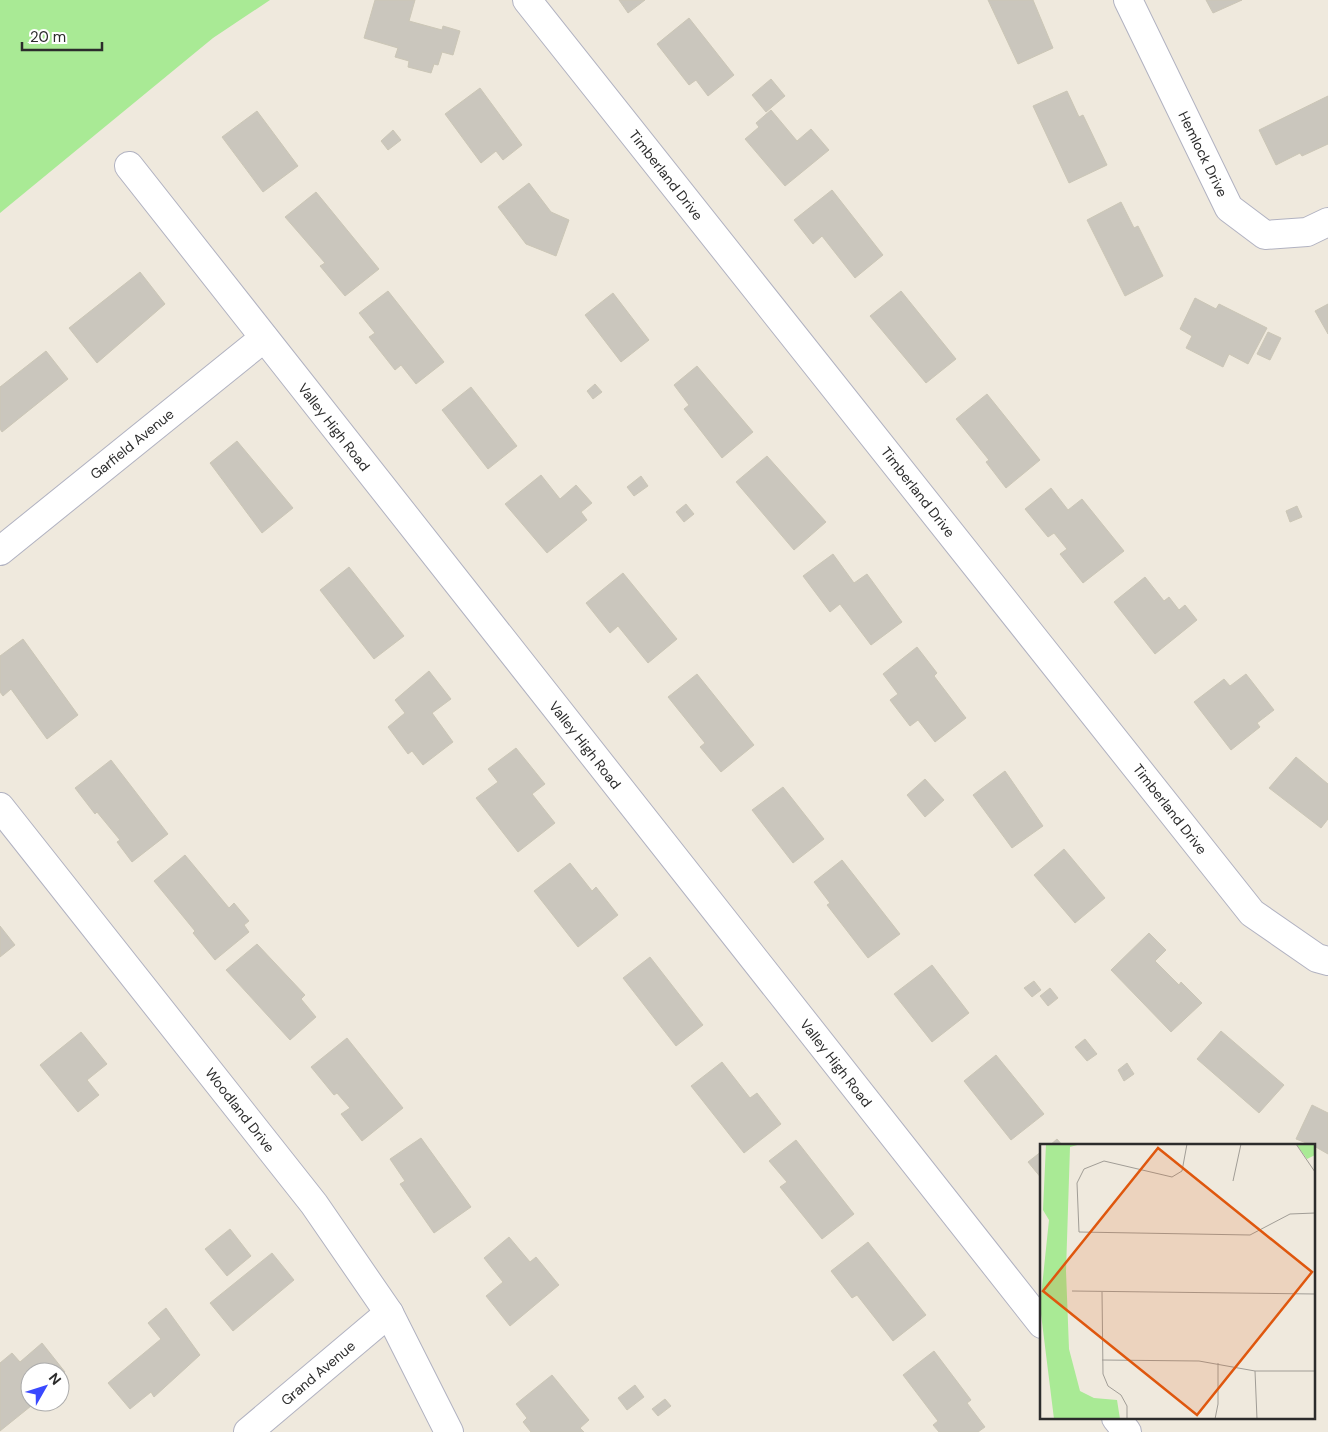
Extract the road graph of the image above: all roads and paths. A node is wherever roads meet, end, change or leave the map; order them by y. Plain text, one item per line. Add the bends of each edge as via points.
1 (527, 0) edge
2 (1128, 0) edge
3 (129, 166) dead end
4 (1328, 222) edge
5 (264, 338) junction
6 (0, 551) edge
7 (0, 807) edge
8 (1328, 961) edge
9 (389, 1313) junction
10 (1040, 1321) edge
11 (1118, 1420) edge
12 (248, 1432) edge
13 (449, 1432) edge
14 (1127, 1432) edge

1 - 8 street, Timberland Drive via 1252,912 1317,958
2 - 4 street, Hemlock Drive via 1229,208 1265,235 1307,232
3 - 5 street, Valley High Road
5 - 6 street, Garfield Avenue
5 - 10 street, Valley High Road
7 - 9 street, Woodland Drive via 314,1204
9 - 12 street, Grand Avenue
9 - 13 street, Woodland Drive
11 - 14 street

